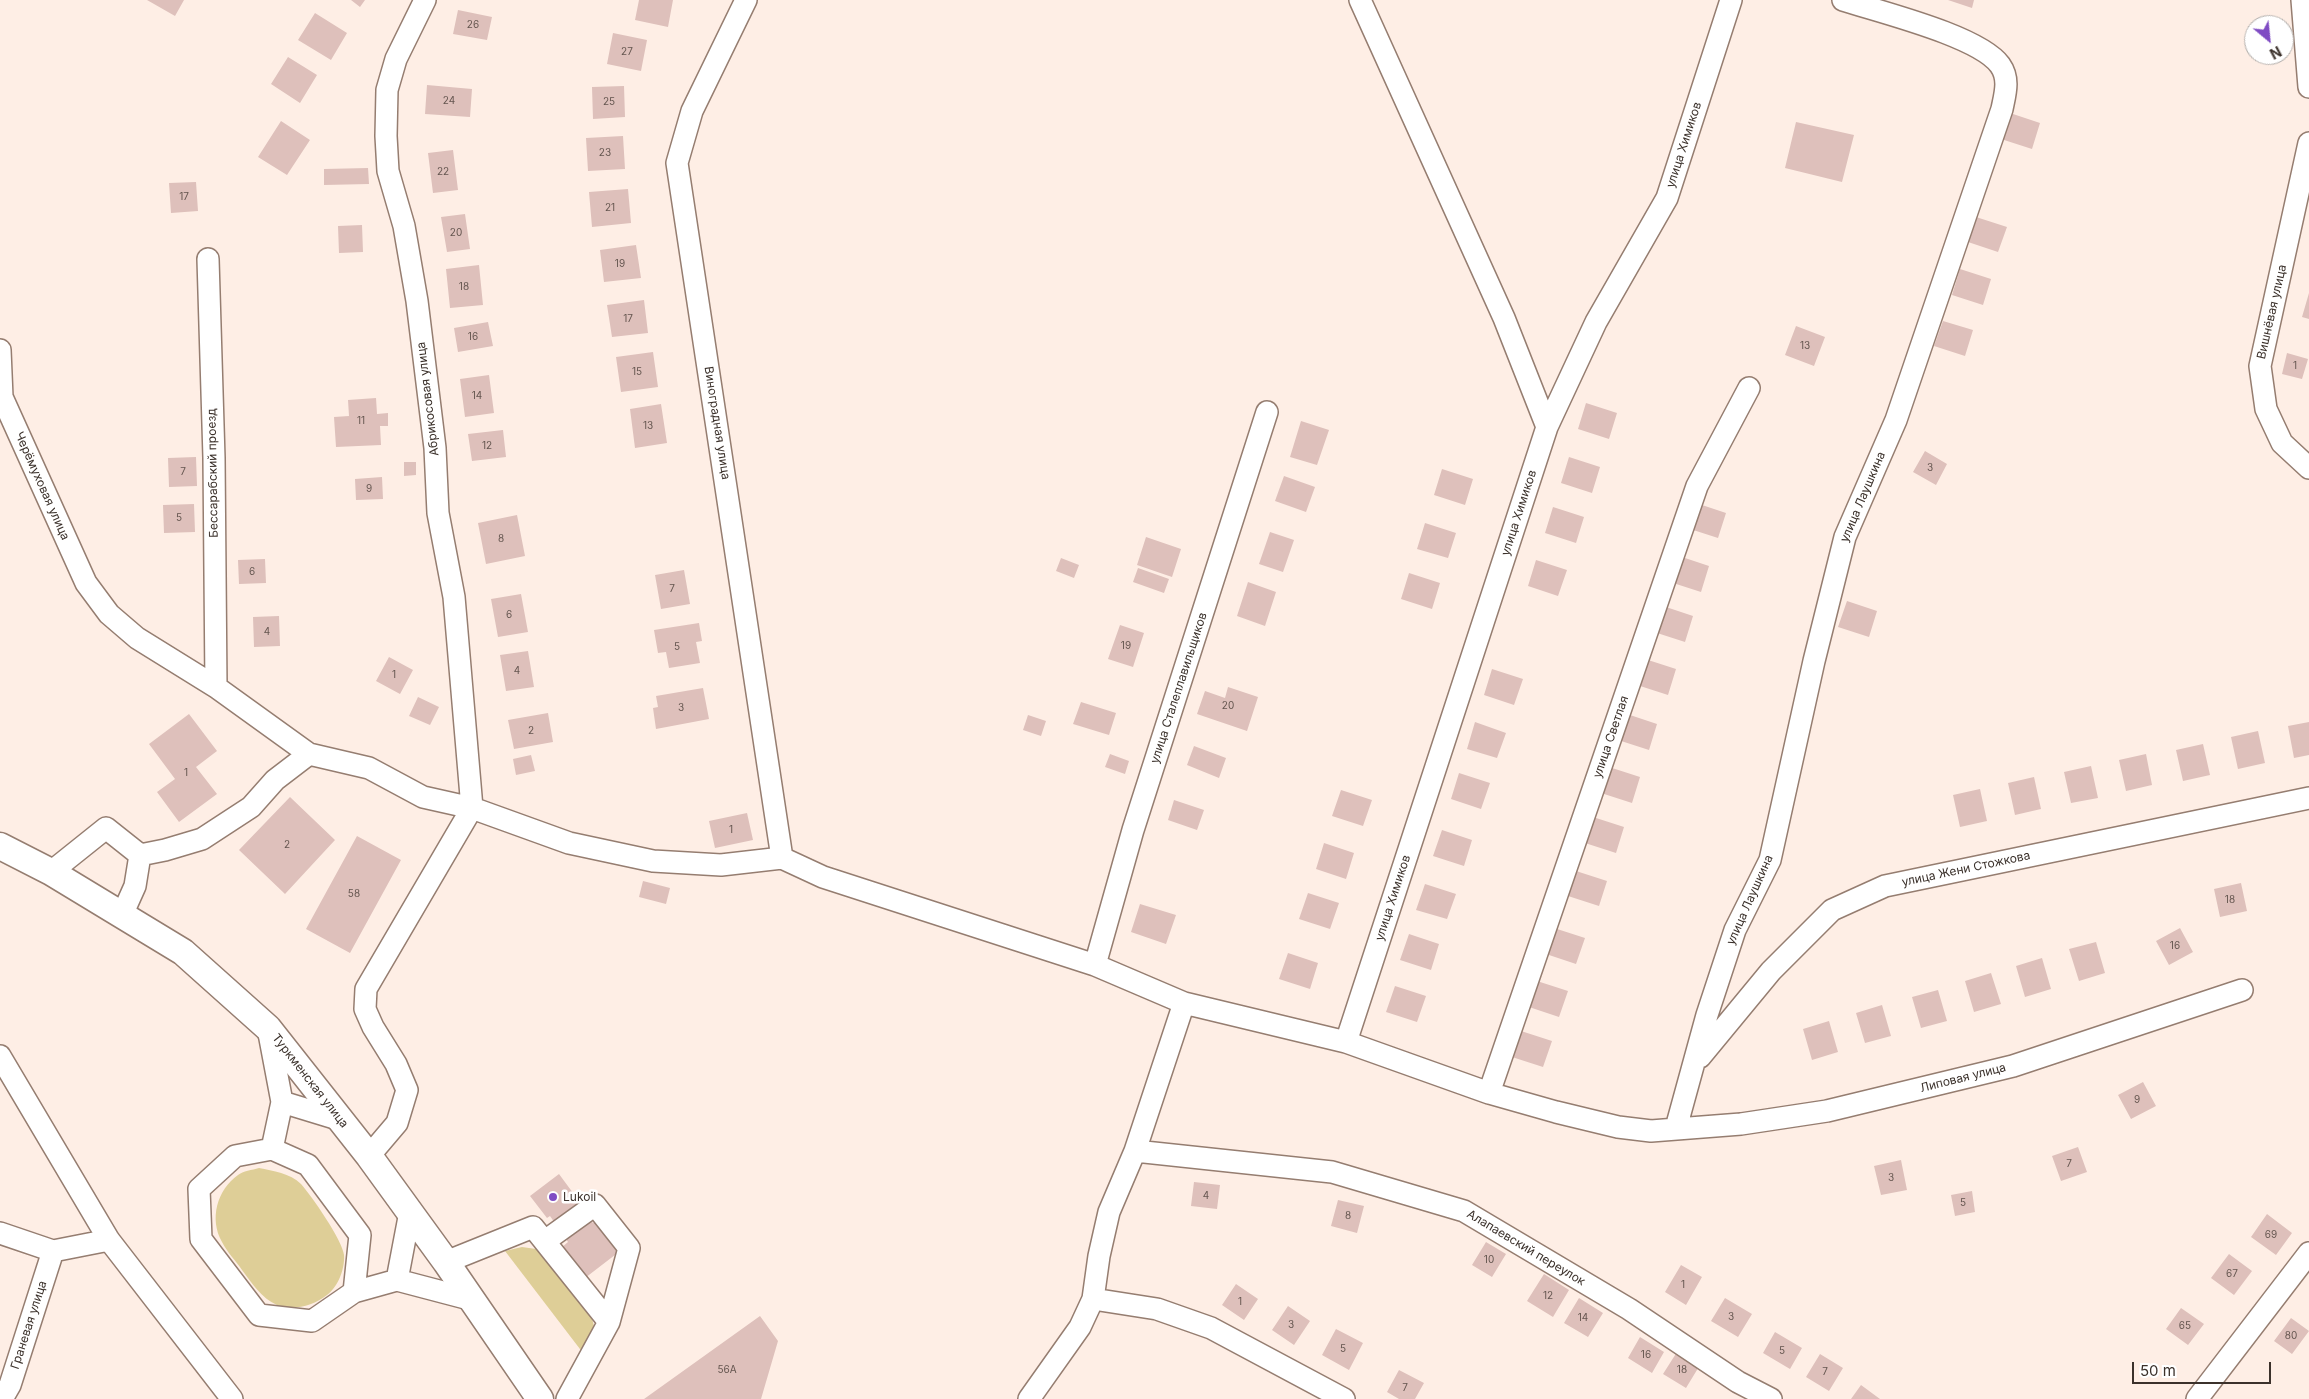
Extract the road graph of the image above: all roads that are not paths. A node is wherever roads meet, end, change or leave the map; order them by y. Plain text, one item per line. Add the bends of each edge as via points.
1 (425, 0) edge
2 (746, 0) edge
3 (1360, 0) edge
4 (1731, 0) edge
5 (1843, 0) edge
6 (2302, 0) edge
7 (2309, 87) edge
8 (2309, 142) edge
9 (208, 259) dead end
10 (0, 350) edge
11 (1749, 388) dead end
12 (1267, 412) dead end
13 (1547, 427) junction
14 (2309, 468) edge
15 (216, 687) junction
16 (309, 754) junction
17 (2309, 798) edge
18 (472, 808) junction
19 (0, 846) edge
20 (140, 855) junction
21 (782, 858) junction
22 (51, 872) junction
23 (122, 915) junction
24 (1095, 965) junction
25 (2242, 990) dead end
26 (1184, 1003) junction
27 (268, 1028) junction
28 (1346, 1042) junction
29 (0, 1056) edge
30 (1693, 1067) junction
31 (1489, 1092) junction
32 (282, 1102) junction
33 (341, 1120) junction
34 (1676, 1128) junction
35 (272, 1149) junction
36 (1135, 1151) junction
37 (369, 1156) junction
38 (410, 1212) junction
39 (0, 1233) edge
40 (109, 1240) junction
41 (545, 1241) junction
42 (53, 1251) junction
43 (2309, 1253) edge
44 (446, 1262) junction
45 (397, 1280) junction
46 (354, 1292) junction
47 (1094, 1299) junction
48 (473, 1300) junction
49 (609, 1322) junction
50 (2, 1399) edge
51 (232, 1399) edge
52 (540, 1399) edge
53 (567, 1399) edge
54 (1029, 1399) edge
55 (1344, 1399) edge
56 (1770, 1399) edge
57 (2197, 1399) edge

1 - 18 street, Абрикосовая улица via 396,58 387,90 388,171 404,226 416,301 435,448 438,513 454,597
2 - 21 street, Виноградная улица via 692,111 677,163
3 - 13 street via 1504,318
4 - 13 street, улица Химиков via 1667,198 1596,322
5 - 30 street, улица Лаушкина via 1961,38 1988,53 2001,66 2007,82 2002,110 1896,420 1845,536 1770,860 1735,930
6 - 7 street
8 - 14 street, Вишнёвая улица via 2260,366 2266,409 2282,442
9 - 15 street, Бессарабский проезд
10 - 15 street, Черёмуховая улица via 2,397 86,583 109,614 136,638
11 - 31 street, улица Светлая via 1697,486
12 - 24 street, улица Сталеплавильщиков via 1133,830
13 - 28 street, улица Химиков
15 - 16 street, Черёмуховая улица
16 - 18 street via 369,768 423,797
16 - 20 street via 275,780 250,807 202,839
17 - 30 street, улица Жени Стожкова via 1885,886 1846,902 1832,910 1771,971
18 - 21 street via 569,843 653,861 721,865
18 - 37 street via 366,989 365,1009 407,1090 397,1123
19 - 22 main road, Туркменская улица
20 - 22 street via 106,828
20 - 23 street via 135,886
21 - 24 street, Липовая улица via 823,877
22 - 23 main road, Туркменская улица
23 - 27 main road, Туркменская улица via 183,952
24 - 26 street, Липовая улица
25 - 34 street, Липовая улица via 2004,1069 1827,1111 1741,1124
26 - 28 street, Липовая улица
26 - 36 street
27 - 32 street
27 - 33 main road, Туркменская улица
28 - 31 street, Липовая улица
29 - 40 street
30 - 34 street, улица Лаушкина
31 - 34 street, Липовая улица via 1618,1128
32 - 33 street
32 - 35 street
33 - 37 main road, Туркменская улица
35 - 46 street via 308,1165 360,1235
35 - 46 street via 236,1156 199,1189 200,1239 259,1315 312,1321
36 - 47 street via 1109,1212
36 - 56 street, Алапаевский переулок via 1332,1172 1464,1211 1629,1309 1738,1382
37 - 38 main road, Туркменская улица
38 - 44 main road, Туркменская улица
38 - 45 street
39 - 42 street
40 - 42 street
40 - 51 street
41 - 44 street via 534,1227
41 - 49 street
41 - 49 street via 595,1205 629,1248
42 - 50 street, Граневая улица via 10,1385
43 - 57 street
44 - 48 main road, Туркменская улица
45 - 46 street
45 - 48 street
47 - 54 street via 1080,1327
47 - 55 street via 1157,1309 1211,1328
48 - 52 main road, Туркменская улица
49 - 53 street

